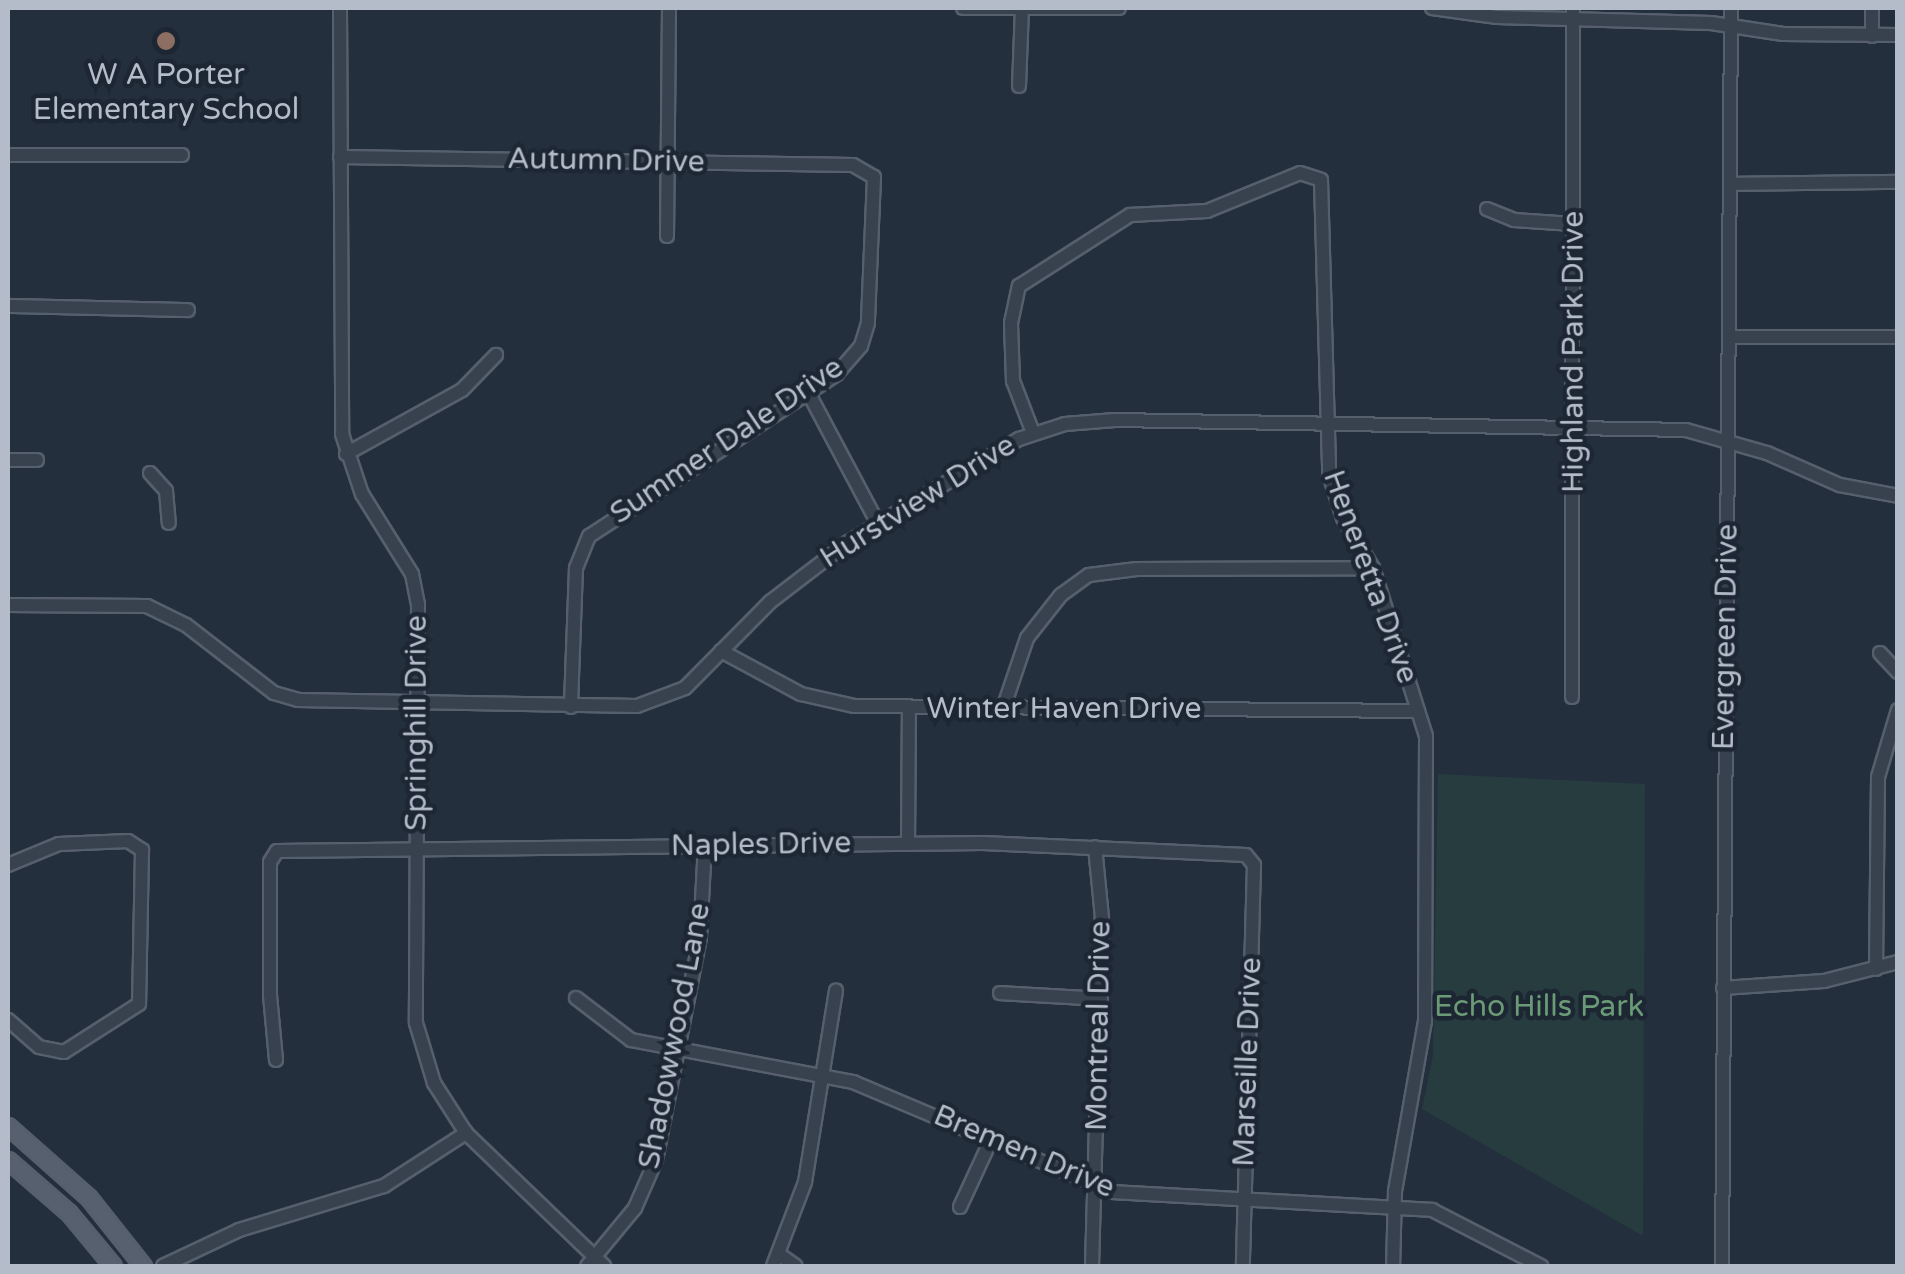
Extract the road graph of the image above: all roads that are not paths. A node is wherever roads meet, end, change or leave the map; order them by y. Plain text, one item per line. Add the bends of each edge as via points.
1 (340, 8) edge
2 (669, 8) edge
3 (963, 8) edge
4 (1022, 8) edge
5 (1119, 8) edge
6 (1432, 8) edge
7 (1730, 8) edge
8 (1872, 8) edge
9 (1573, 12) edge
10 (1731, 27) junction
11 (1898, 35) edge
12 (1872, 36) junction
13 (1018, 86) dead end
14 (8, 154) edge
15 (182, 155) dead end
16 (340, 158) junction
17 (668, 162) junction
18 (872, 171) joint
19 (1898, 182) edge
20 (1730, 184) junction
21 (1487, 210) dead end
22 (1574, 224) junction
23 (667, 236) dead end
24 (8, 306) edge
25 (188, 310) dead end
26 (1729, 338) junction
27 (1898, 338) edge
28 (496, 355) dead end
29 (808, 394) junction
30 (1324, 422) junction
31 (1574, 425) junction
32 (1033, 433) junction
33 (1728, 440) junction
34 (346, 454) junction
35 (8, 460) edge
36 (37, 460) dead end
37 (150, 473) dead end
38 (1898, 496) edge
39 (169, 523) dead end
40 (878, 524) junction
41 (1373, 568) junction
42 (8, 605) edge
43 (722, 651) junction
44 (1880, 653) dead end
45 (1898, 672) edge
46 (1572, 697) dead end
47 (420, 702) junction
48 (571, 708) junction
49 (909, 708) junction
50 (1003, 709) junction
51 (1898, 710) edge
52 (1418, 711) junction
53 (908, 844) junction
54 (704, 846) junction
55 (1095, 846) junction
56 (418, 848) junction
57 (1251, 858) joint
58 (8, 865) edge
59 (1898, 962) edge
60 (1876, 970) junction
61 (1723, 988) junction
62 (836, 990) dead end
63 (1000, 993) dead end
64 (576, 998) dead end
65 (1100, 999) junction
66 (8, 1020) edge
67 (678, 1050) junction
68 (276, 1060) dead end
69 (826, 1076) junction
70 (8, 1126) edge
71 (466, 1133) junction
72 (990, 1140) junction
73 (8, 1160) edge
74 (1095, 1185) junction
75 (1244, 1201) junction
76 (960, 1206) dead end
77 (1394, 1207) junction
78 (777, 1261) edge
79 (595, 1264) edge
80 (113, 1266) edge
81 (143, 1266) edge
82 (163, 1266) edge
83 (796, 1266) edge
84 (1092, 1266) edge
85 (1243, 1266) edge
86 (1393, 1266) edge
87 (1541, 1266) edge
88 (1722, 1266) edge

1 - 16 street, Springhill Drive
2 - 17 street
3 - 4 street
4 - 5 street
4 - 13 street
6 - 9 street via 1446,14
7 - 10 street, Evergreen Drive
8 - 12 street
9 - 10 street
9 - 22 street, Highland Park Drive
10 - 12 street
10 - 20 street, Evergreen Drive
11 - 12 street
14 - 15 street
16 - 17 street, Autumn Drive
16 - 34 street, Springhill Drive
17 - 18 street, Autumn Drive
17 - 23 street
18 - 29 street, Summer Dale Drive via 866,335 837,374
19 - 20 street
20 - 26 street, Evergreen Drive
21 - 22 street via 1514,220
22 - 31 street, Highland Park Drive
24 - 25 street
26 - 27 street
26 - 33 street, Evergreen Drive
28 - 34 street via 462,390
29 - 40 street
29 - 48 street, Summer Dale Drive via 589,536 576,568
30 - 31 street, Hurstview Drive
30 - 32 street, Hurstview Drive via 1115,420
30 - 32 street, Heneretta Drive via 1325,212 1320,180 1300,173 1206,211 1130,215 1019,286 1011,323 1013,382
30 - 41 street, Heneretta Drive via 1343,518
31 - 33 street, Hurstview Drive via 1686,430
31 - 46 street, Highland Park Drive
32 - 40 street, Hurstview Drive
33 - 38 street, Hurstview Drive via 1812,476
33 - 61 street, Evergreen Drive
34 - 47 street, Springhill Drive via 362,494 412,574
35 - 36 street
37 - 39 street via 166,491
40 - 43 street, Hurstview Drive via 800,576
41 - 50 street via 1089,575 1061,595 1027,638
41 - 52 street, Heneretta Drive
42 - 47 street, Hurstview Drive via 147,606 186,625 274,693 298,700
43 - 48 street, Hurstview Drive via 671,697 637,706
43 - 49 street, Winter Haven Drive via 826,702
44 - 45 street
47 - 48 street, Hurstview Drive
47 - 56 street, Springhill Drive
49 - 50 street, Winter Haven Drive
49 - 53 street
50 - 52 street, Winter Haven Drive
51 - 60 street via 1878,777
52 - 77 street, Heneretta Drive via 1428,779 1425,1021
53 - 54 street, Naples Drive
53 - 55 street, Naples Drive
54 - 56 street, Naples Drive
54 - 67 street, Shadowwood Lane via 700,937
55 - 57 street, Naples Drive
55 - 65 street, Montreal Drive
56 - 68 street, Naples Drive via 271,855
56 - 71 street, Springhill Drive via 416,1023 434,1083
57 - 75 street, Marseille Drive
58 - 66 street via 60,844 128,841 142,850 139,1004 64,1052 38,1047
59 - 60 street
60 - 61 street via 1806,984
61 - 88 street, Evergreen Drive
62 - 69 street
63 - 65 street
64 - 67 street, Bremen Drive via 610,1030
65 - 74 street, Montreal Drive
67 - 69 street, Bremen Drive
67 - 79 street, Shadowwood Lane via 642,1196
69 - 72 street, Bremen Drive via 883,1092
69 - 78 street via 805,1182
70 - 81 main road via 89,1198
71 - 79 street, Springhill Drive
71 - 82 street via 384,1186 239,1230
72 - 74 street, Bremen Drive
72 - 76 street
73 - 80 main road via 69,1213
74 - 75 street, Bremen Drive via 1136,1196
74 - 84 street, Montreal Drive
75 - 77 street, Bremen Drive
75 - 85 street, Marseille Drive
77 - 86 street, Heneretta Drive
77 - 87 street, Bremen Drive via 1446,1213
78 - 83 street

